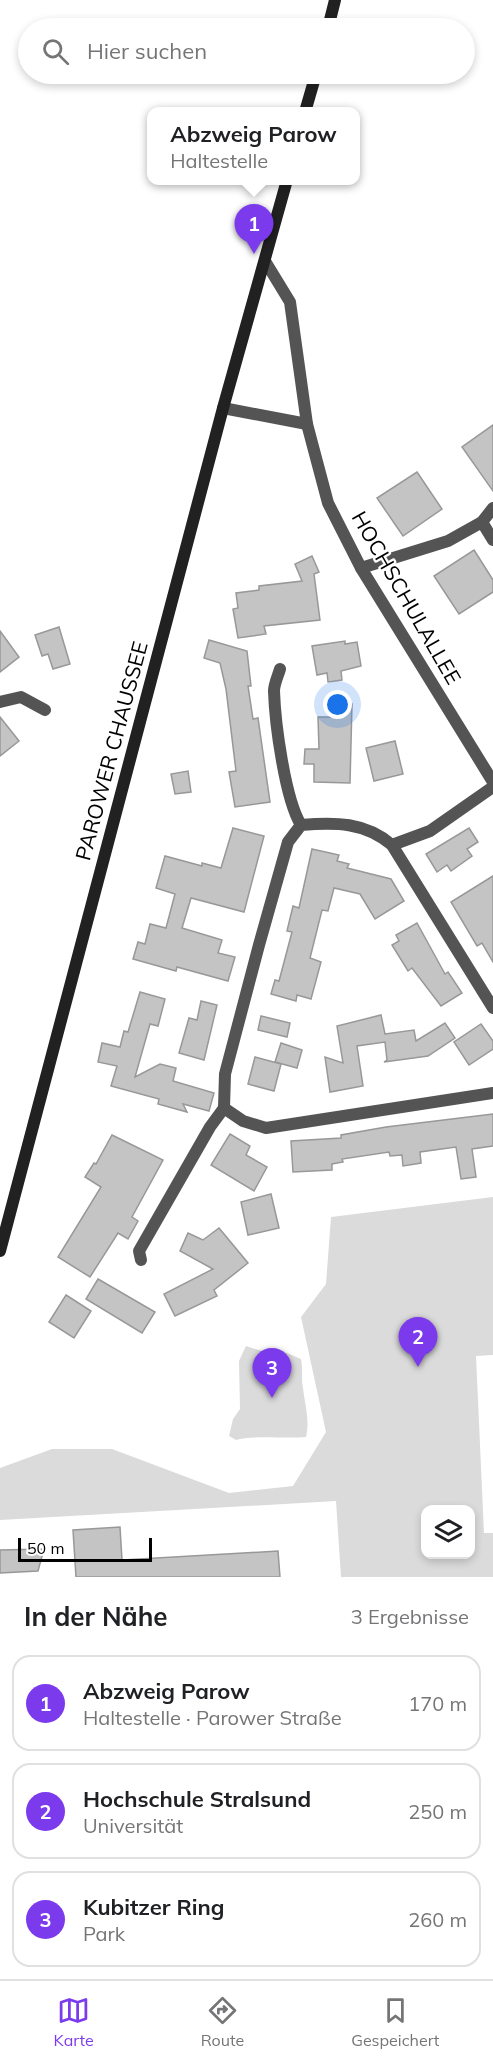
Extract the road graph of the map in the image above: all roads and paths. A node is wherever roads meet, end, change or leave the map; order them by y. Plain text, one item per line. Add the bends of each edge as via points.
1 (335, 0) edge
2 (330, 18) edge
3 (313, 84) edge
4 (307, 107) edge
5 (286, 185) edge
6 (265, 261) junction
7 (223, 408) junction
8 (307, 424) junction
9 (493, 508) edge
10 (482, 522) junction
11 (493, 540) edge
12 (361, 568) junction
13 (280, 669) dead end
14 (0, 702) edge
15 (45, 710) dead end
16 (493, 782) edge
17 (493, 787) edge
18 (301, 825) junction
19 (392, 845) junction
20 (493, 1008) edge
21 (493, 1092) edge
22 (224, 1108) junction
23 (0, 1251) edge
24 (141, 1260) dead end

1 - 2 street
3 - 4 street
5 - 6 street, PAROWER CHAUSSEE
6 - 7 street, PAROWER CHAUSSEE
6 - 8 street, HOCHSCHULALLEE via 290,302
7 - 8 street
7 - 23 street, PAROWER CHAUSSEE
8 - 12 street, HOCHSCHULALLEE via 328,503
9 - 10 street
10 - 11 street
10 - 12 street via 448,541
12 - 16 street, HOCHSCHULALLEE
13 - 18 street via 274,689 282,757 290,802
14 - 15 street via 21,698
17 - 19 street via 430,831
18 - 19 street via 353,826 377,833
18 - 22 street via 288,842 259,945 225,1074
19 - 20 street
21 - 22 street via 266,1128
22 - 24 street via 163,1206 139,1251

